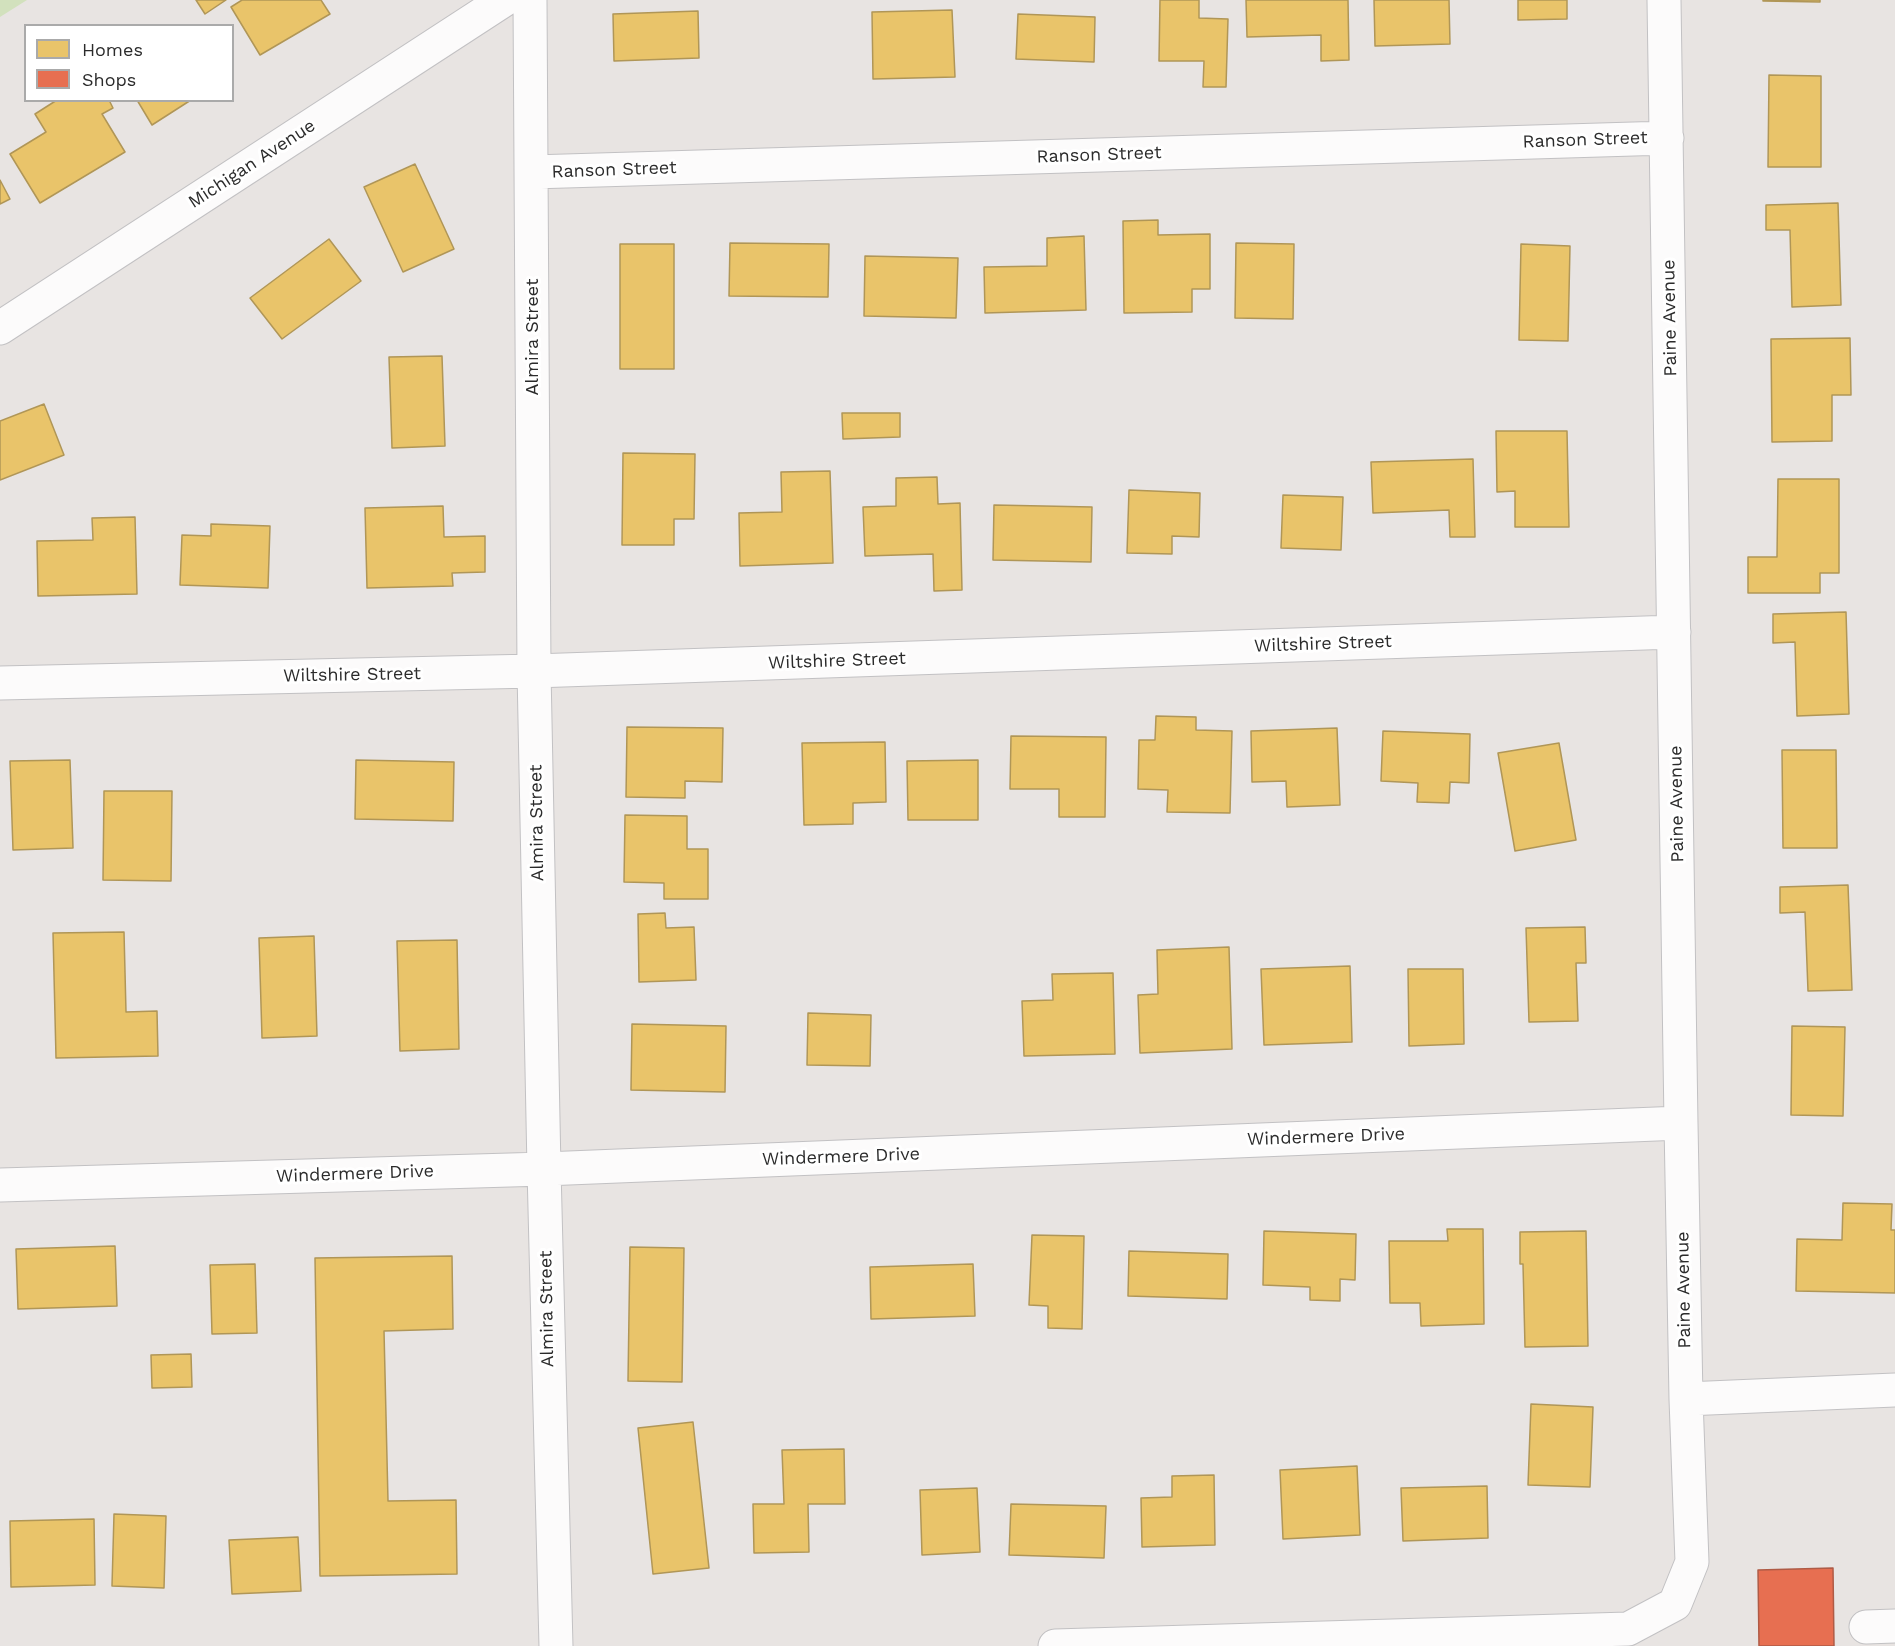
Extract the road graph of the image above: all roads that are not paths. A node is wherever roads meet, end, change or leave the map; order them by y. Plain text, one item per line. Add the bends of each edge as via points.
1 (504, 0) edge
2 (530, 0) edge
3 (1664, 0) edge
4 (1667, 138) junction
5 (532, 172) junction
6 (0, 328) edge
7 (1674, 632) junction
8 (534, 671) junction
9 (0, 682) edge
10 (1681, 1123) junction
11 (544, 1169) junction
12 (0, 1185) edge
13 (1895, 1390) edge
14 (1686, 1399) junction
15 (556, 1646) edge
16 (1055, 1646) edge

1 - 6 street, Michigan Avenue
2 - 5 street, Almira Street
3 - 4 street, Paine Avenue
4 - 5 street, Ranson Street
4 - 7 street, Paine Avenue
5 - 8 street, Almira Street
7 - 8 street, Wiltshire Street
7 - 10 street, Paine Avenue
8 - 9 street, Wiltshire Street
8 - 11 street, Almira Street
10 - 11 street, Windermere Drive
10 - 14 street, Paine Avenue
11 - 12 street, Windermere Drive
11 - 15 street, Almira Street
13 - 14 street
14 - 16 street, Paine Avenue via 1692,1562 1675,1604 1628,1629

